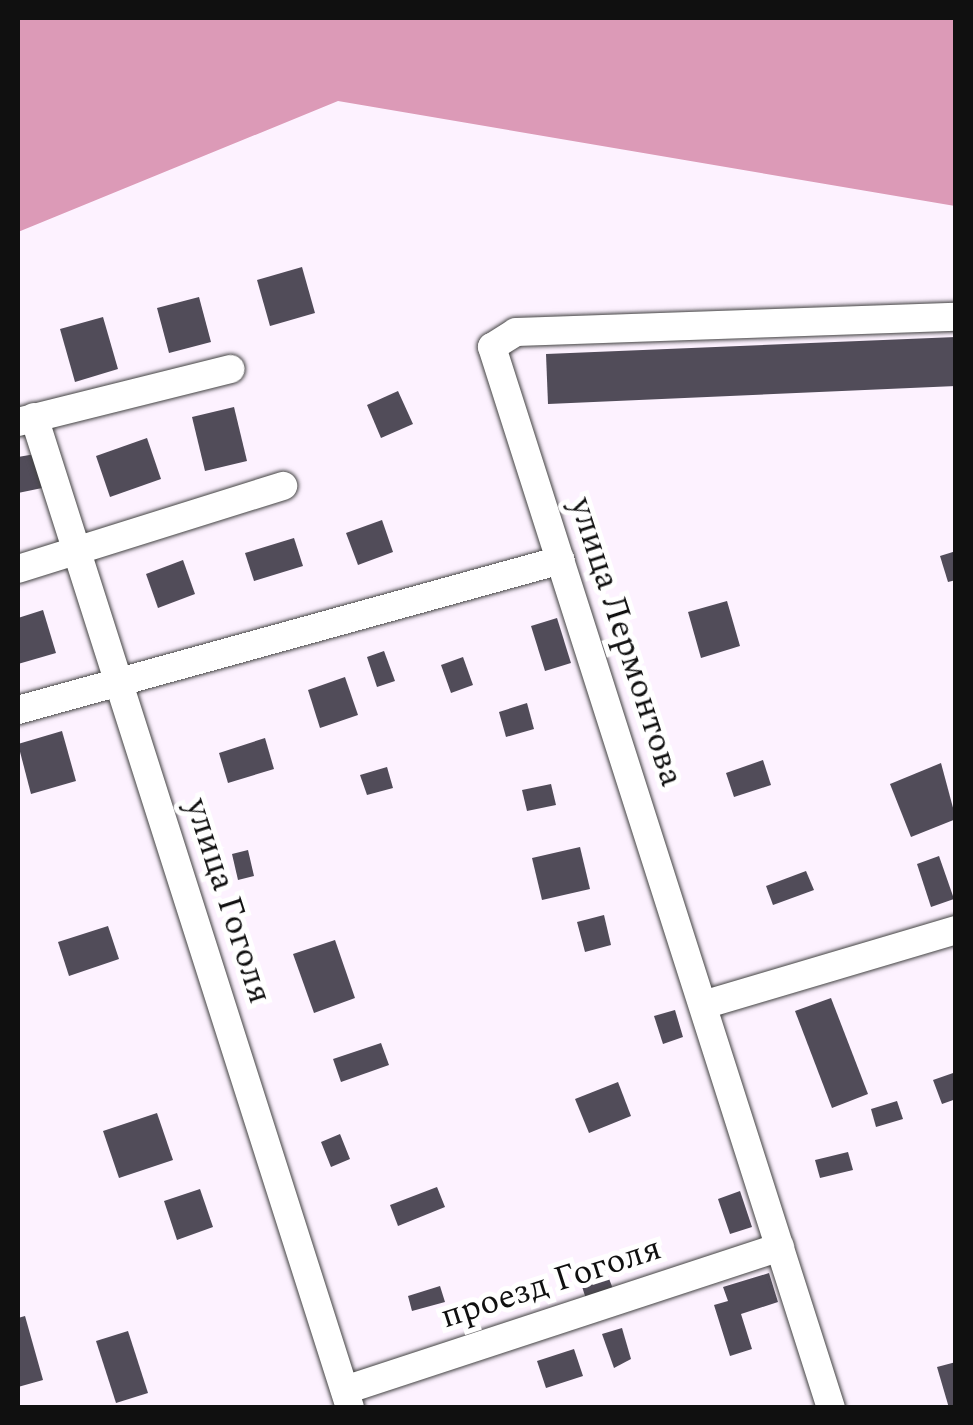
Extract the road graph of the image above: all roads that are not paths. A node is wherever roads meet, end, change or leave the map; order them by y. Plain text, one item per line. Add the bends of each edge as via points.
1 (956, 316) edge
2 (230, 368) dead end
3 (26, 420) edge
4 (283, 486) dead end
5 (76, 551) junction
6 (560, 560) junction
7 (18, 570) edge
8 (119, 683) junction
9 (18, 710) edge
10 (956, 930) edge
11 (703, 1005) junction
12 (780, 1247) junction
13 (348, 1399) edge
14 (831, 1408) edge

1 - 6 street, улица Лермонтова via 500,336 492,347
2 - 3 street
3 - 5 street, улица Гоголя
4 - 5 street
5 - 7 street
5 - 8 street, улица Гоголя
6 - 8 street
6 - 11 street, улица Лермонтова
8 - 9 street
8 - 13 street, улица Гоголя
10 - 11 street
11 - 12 street, улица Лермонтова
12 - 13 street, проезд Гоголя
12 - 14 street, улица Лермонтова

